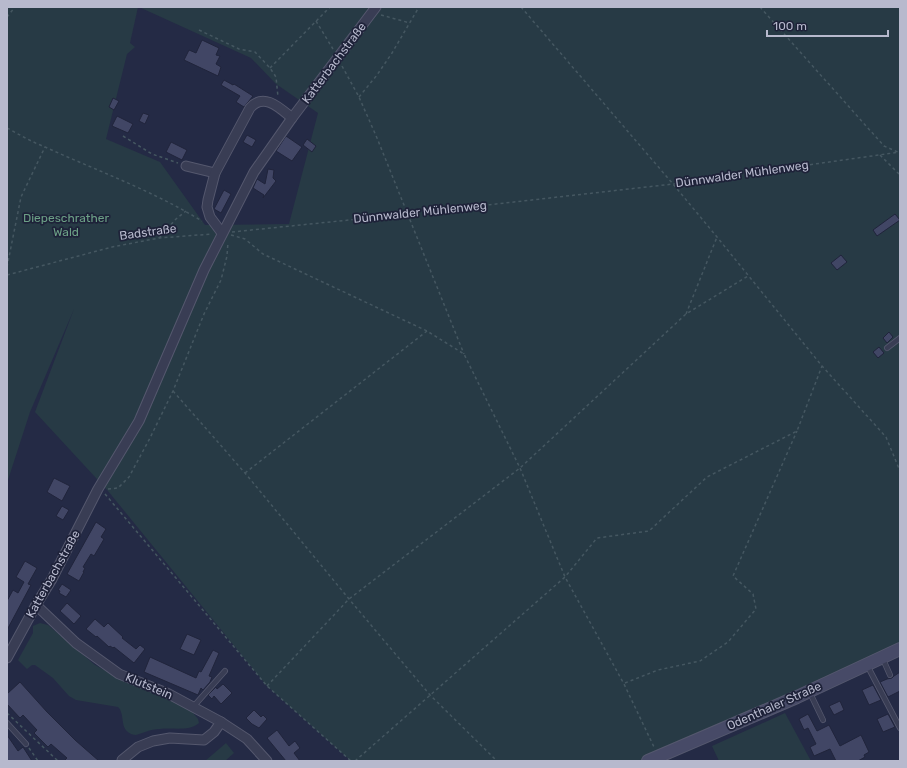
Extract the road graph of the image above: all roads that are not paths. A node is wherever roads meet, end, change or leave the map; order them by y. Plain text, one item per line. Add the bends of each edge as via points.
1 (374, 10) edge
2 (292, 118) junction
3 (186, 166) road end
4 (215, 173) junction
5 (226, 234) junction
6 (900, 338) edge
7 (887, 348) dead end
8 (36, 605) junction
9 (900, 649) edge
10 (882, 657) junction
11 (7, 658) edge
12 (867, 664) junction
13 (225, 671) dead end
14 (890, 675) dead end
15 (809, 691) junction
16 (193, 707) junction
17 (823, 720) dead end
18 (221, 722) junction
19 (7, 723) edge
20 (900, 728) edge
21 (26, 744) road end
22 (653, 759) edge
23 (122, 760) dead end
24 (267, 761) edge

1 - 2 street, Katterbachstraße
2 - 4 street via 266,101 254,104
2 - 5 street, Katterbachstraße via 254,172
3 - 4 street
4 - 5 street via 207,207 210,217
5 - 8 street, Katterbachstraße via 204,270 139,421
6 - 7 lane
8 - 11 street, Katterbachstraße
8 - 16 street, Klutstein via 76,644 119,674 167,693
9 - 10 main road, Odenthaler Straße
10 - 12 main road, Odenthaler Straße
10 - 14 lane
12 - 15 main road, Odenthaler Straße
12 - 20 lane
13 - 16 lane
15 - 17 lane
15 - 22 main road, Odenthaler Straße
16 - 18 street, Klutstein
18 - 23 street via 204,740 170,738 153,741 138,747
18 - 24 street, Klutstein via 247,739
19 - 21 lane

